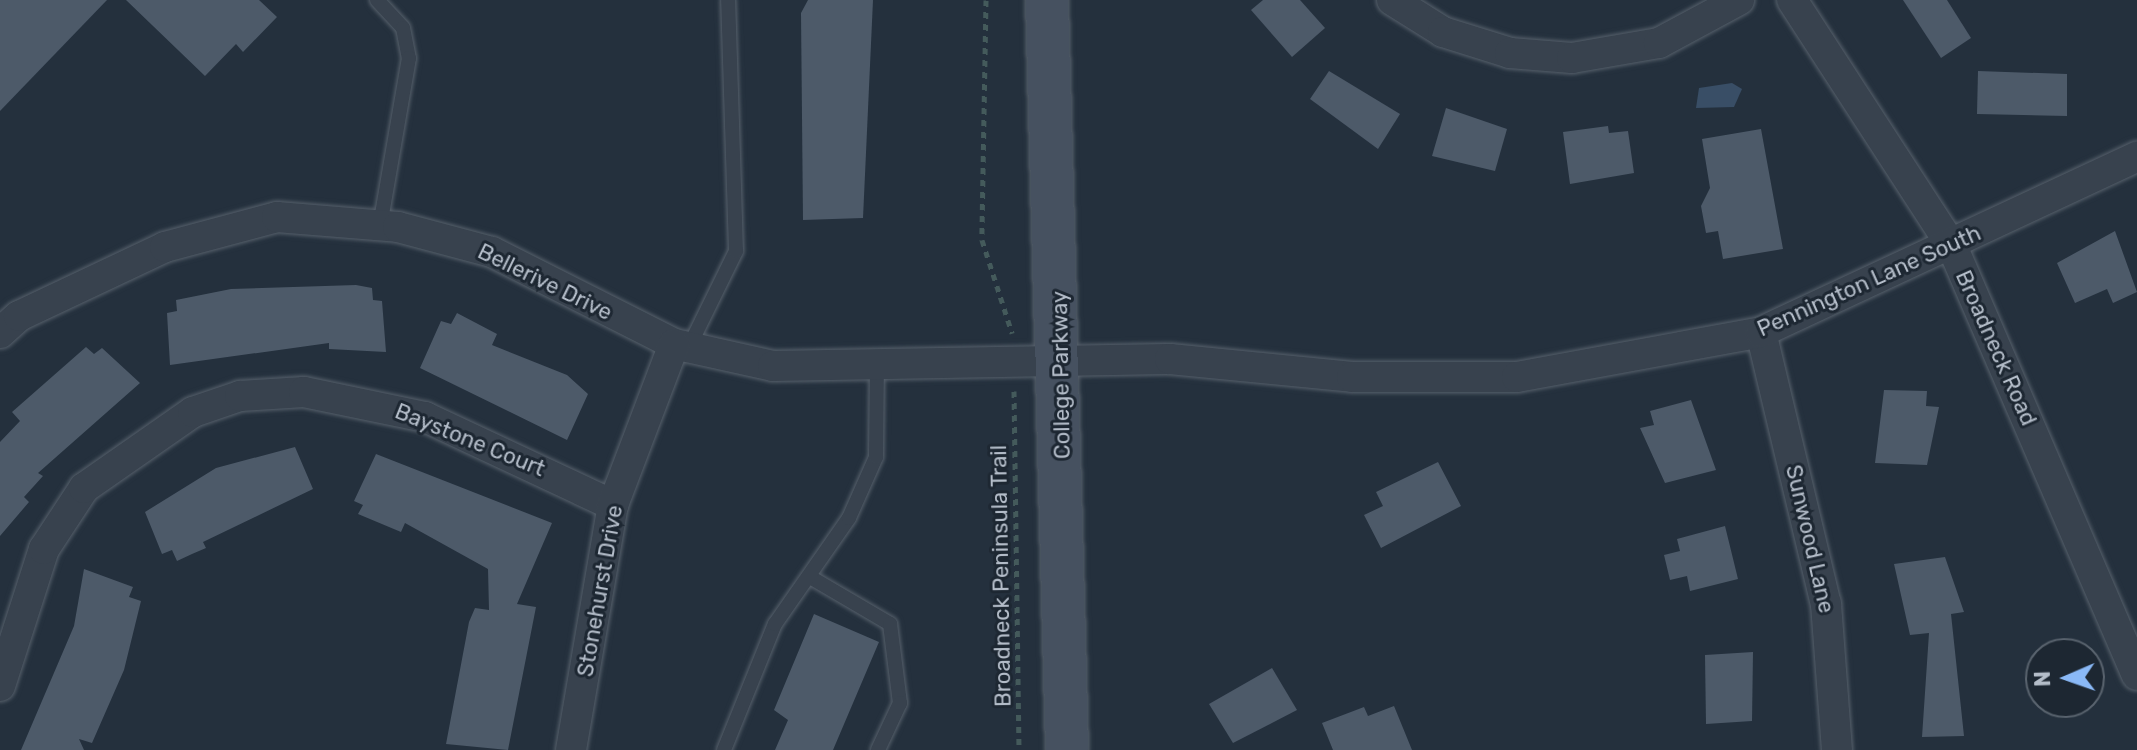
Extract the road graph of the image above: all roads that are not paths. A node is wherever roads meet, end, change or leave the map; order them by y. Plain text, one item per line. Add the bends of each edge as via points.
1 (377, 0) edge
2 (728, 0) edge
3 (1047, 0) edge
4 (1392, 0) edge
5 (1739, 0) edge
6 (1792, 0) edge
7 (2137, 157) edge
8 (380, 226) junction
9 (1952, 246) junction
10 (1761, 332) junction
11 (0, 333) edge
12 (681, 347) junction
13 (1062, 360) junction
14 (877, 366) junction
15 (613, 505) junction
16 (810, 577) junction
17 (2137, 675) edge
18 (0, 686) edge
19 (571, 750) edge
20 (724, 750) edge
21 (878, 750) edge
22 (1067, 750) edge
23 (1837, 750) edge

1 - 8 lane via 403,28 409,58
2 - 12 lane via 736,251
3 - 13 main road, College Parkway
4 - 5 street via 1443,32 1496,49 1572,58 1659,43
6 - 9 street, Broadneck Road
7 - 9 street, Pennington Lane South
8 - 11 street, Bellerive Drive via 277,217 165,247 19,316
8 - 12 street, Bellerive Drive via 492,252
9 - 10 street, Pennington Lane South
9 - 17 street, Broadneck Road
10 - 13 street, Pennington Lane South via 1517,377 1352,377 1170,359
10 - 23 street, Sunwood Lane via 1826,604
12 - 14 street, Bellerive Drive via 773,366
12 - 15 street, Stonehurst Drive
13 - 14 street, Bellerive Drive
13 - 22 main road, College Parkway
14 - 16 lane via 876,457
15 - 18 street, Baystone Court via 425,417 304,392 240,396 193,412 84,488 44,549
15 - 19 street, Stonehurst Drive
16 - 20 lane via 775,624
16 - 21 lane via 890,624 900,703

